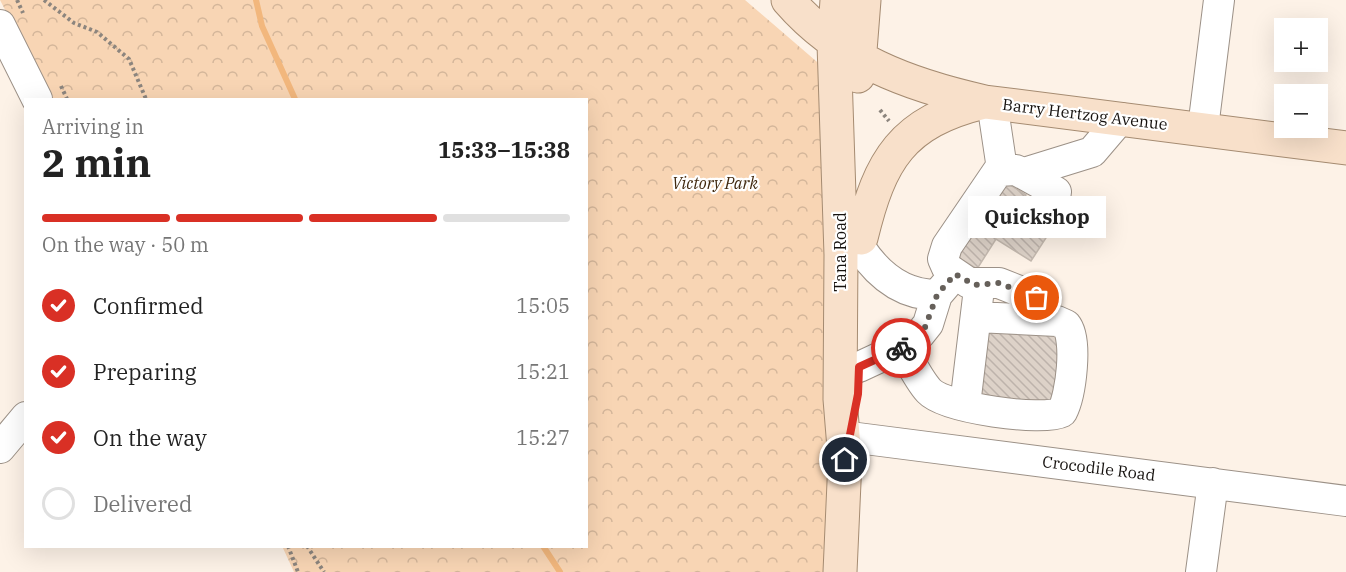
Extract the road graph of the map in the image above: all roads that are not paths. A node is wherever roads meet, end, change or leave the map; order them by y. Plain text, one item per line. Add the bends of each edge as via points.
1 (788, 0) edge
2 (837, 0) edge
3 (864, 0) edge
4 (1220, 0) edge
5 (0, 24) edge
6 (846, 51) junction
7 (37, 98) edge
8 (988, 102) junction
9 (1121, 118) junction
10 (1203, 128) junction
11 (1346, 148) edge
12 (1013, 171) junction
13 (1056, 192) dead end
14 (861, 243) junction
15 (957, 285) junction
16 (1037, 298) dead end
17 (975, 317) junction
18 (902, 347) junction
19 (859, 367) junction
20 (965, 405) junction
21 (24, 419) edge
22 (846, 445) junction
23 (0, 448) edge
24 (1213, 483) junction
25 (1346, 501) edge
26 (840, 572) edge
27 (1201, 572) edge

1 - 6 main road
2 - 6 main road
3 - 6 main road
4 - 10 street
5 - 7 street
6 - 8 main road, Barry Hertzog Avenue via 918,84
6 - 14 main road, Tana Road
6 - 22 main road, Tana Road via 840,156
8 - 9 main road, Barry Hertzog Avenue
8 - 12 street
8 - 14 main road via 935,117 902,143 874,191
9 - 10 main road, Barry Hertzog Avenue
9 - 12 street via 1092,152
10 - 11 main road, Barry Hertzog Avenue
12 - 13 street
12 - 15 street via 994,174 944,252 944,264
14 - 15 street via 873,266 886,278 918,293
14 - 19 main road, Tana Road
15 - 16 street via 999,283
15 - 17 street
15 - 18 street via 928,324
17 - 20 street
17 - 20 street via 1057,321 1066,325 1073,340 1068,394 1062,412 1054,416
18 - 19 street
18 - 20 street via 929,392
19 - 22 main road, Tana Road
21 - 23 street
22 - 24 street, Crocodile Road
22 - 26 main road, Tana Road
24 - 25 street, Crocodile Road
24 - 27 street

